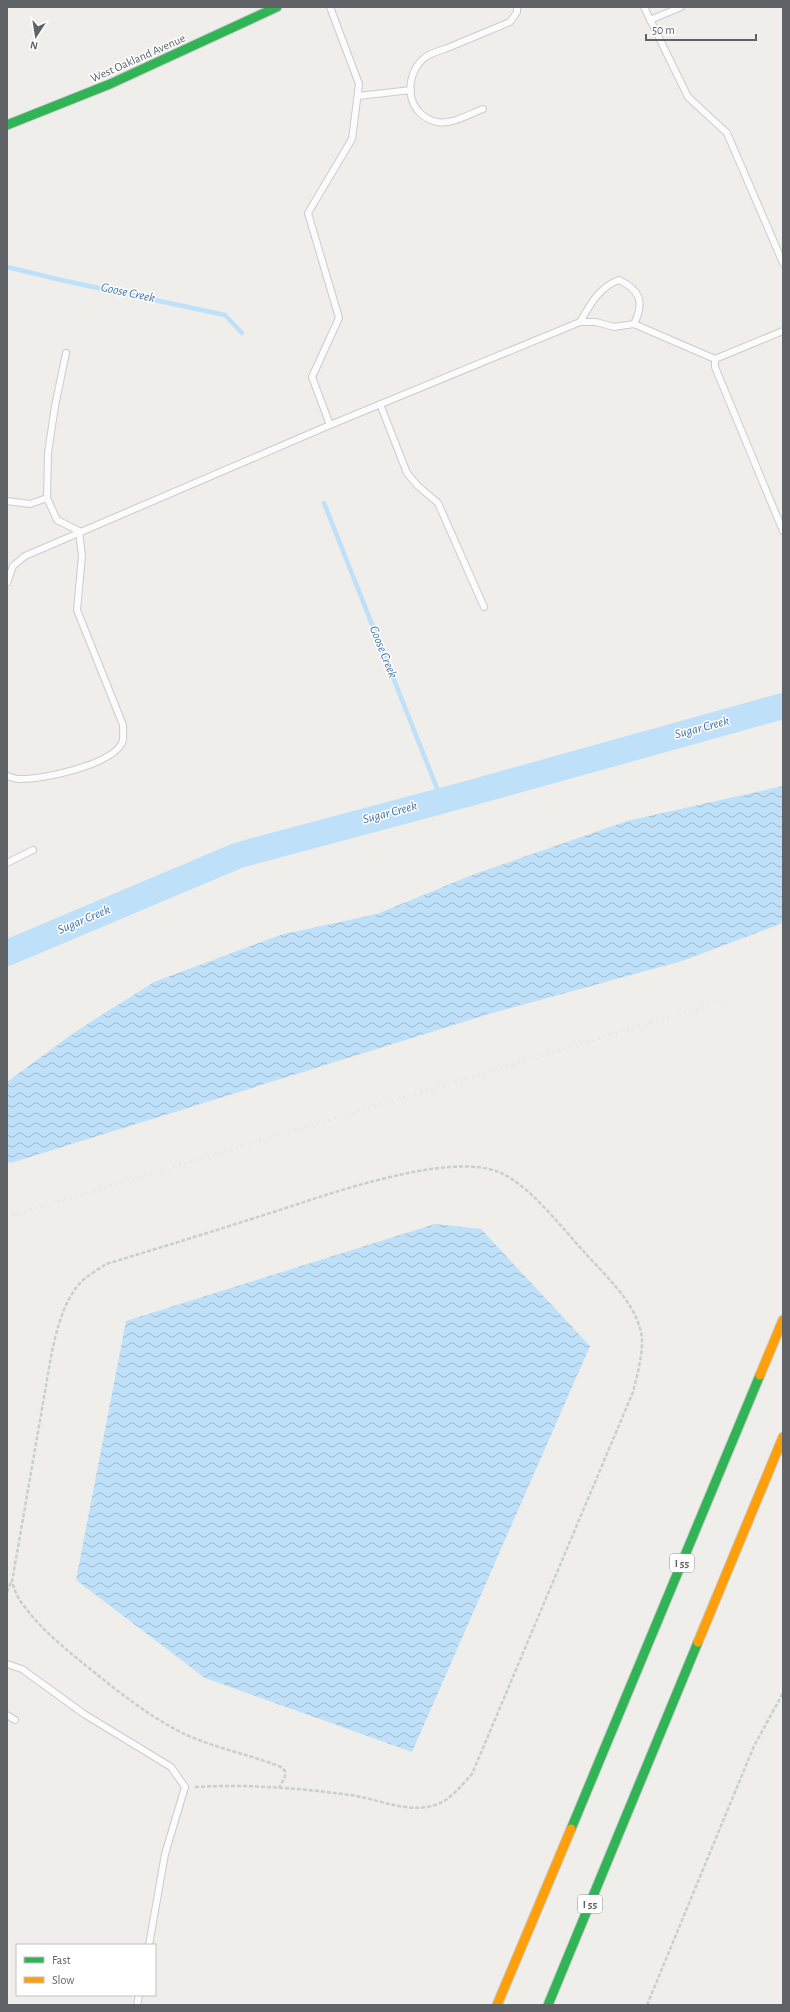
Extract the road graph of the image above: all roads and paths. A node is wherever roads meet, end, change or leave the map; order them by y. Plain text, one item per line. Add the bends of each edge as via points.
1 (277, 7) edge
2 (330, 7) edge
3 (518, 7) edge
4 (644, 7) edge
5 (681, 7) edge
6 (650, 20) junction
7 (411, 90) junction
8 (358, 96) junction
9 (483, 108) dead end
10 (7, 125) edge
11 (783, 263) edge
12 (580, 322) junction
13 (634, 324) junction
14 (783, 331) edge
15 (66, 353) dead end
16 (715, 359) junction
17 (380, 404) junction
18 (330, 425) junction
19 (47, 498) junction
20 (7, 501) edge
21 (80, 531) junction
22 (783, 531) edge
23 (7, 584) edge
24 (484, 607) dead end
25 (7, 776) edge
26 (33, 850) dead end
27 (7, 863) edge
28 (783, 1320) edge
29 (783, 1437) edge
30 (12, 1582) junction
31 (7, 1592) edge
32 (7, 1664) edge
33 (783, 1692) edge
34 (7, 1715) edge
35 (15, 1720) dead end
36 (185, 1787) junction
37 (279, 1788) junction
38 (148, 1944) edge
39 (497, 2005) edge
40 (548, 2005) edge
41 (647, 2005) edge

1 - 10 main road, West Oakland Avenue via 132,76
2 - 8 lane via 359,84
3 - 7 lane via 510,22 424,57 413,69
4 - 6 lane
5 - 6 lane
6 - 11 lane via 688,97 727,133
7 - 8 lane
7 - 9 lane via 414,107 436,122 452,122
8 - 18 lane via 352,139 308,213 340,318 312,377
12 - 13 lane via 596,322 614,327
12 - 13 lane via 596,296 610,283 619,280 631,286 638,295 640,312
12 - 17 lane
13 - 16 lane
14 - 16 lane
15 - 19 lane via 48,453
16 - 22 lane via 715,367
17 - 18 lane
17 - 24 lane via 408,473 418,486 438,503
18 - 21 lane
19 - 20 lane via 30,504
19 - 21 lane via 58,520
21 - 23 lane via 25,556 13,566
21 - 25 lane via 82,556 77,610 123,725 122,743 114,752 94,764 63,773 19,779
26 - 27 lane
28 - 39 main road, I 55
29 - 40 main road, I 55
30 - 31 path
30 - 37 path via 24,1606 50,1635 134,1703 157,1719 188,1735 281,1767 285,1771 285,1777
30 - 37 path via 59,1321 68,1299 83,1280 106,1264 366,1184 426,1169 455,1166 501,1172 530,1193 618,1288 635,1315 642,1340 633,1392 537,1620 472,1774 458,1790 438,1804 409,1808 352,1795
32 - 36 lane via 22,1669 84,1714 171,1767
33 - 41 path via 754,1746
34 - 35 lane
36 - 37 path via 232,1785
36 - 38 lane via 165,1854

